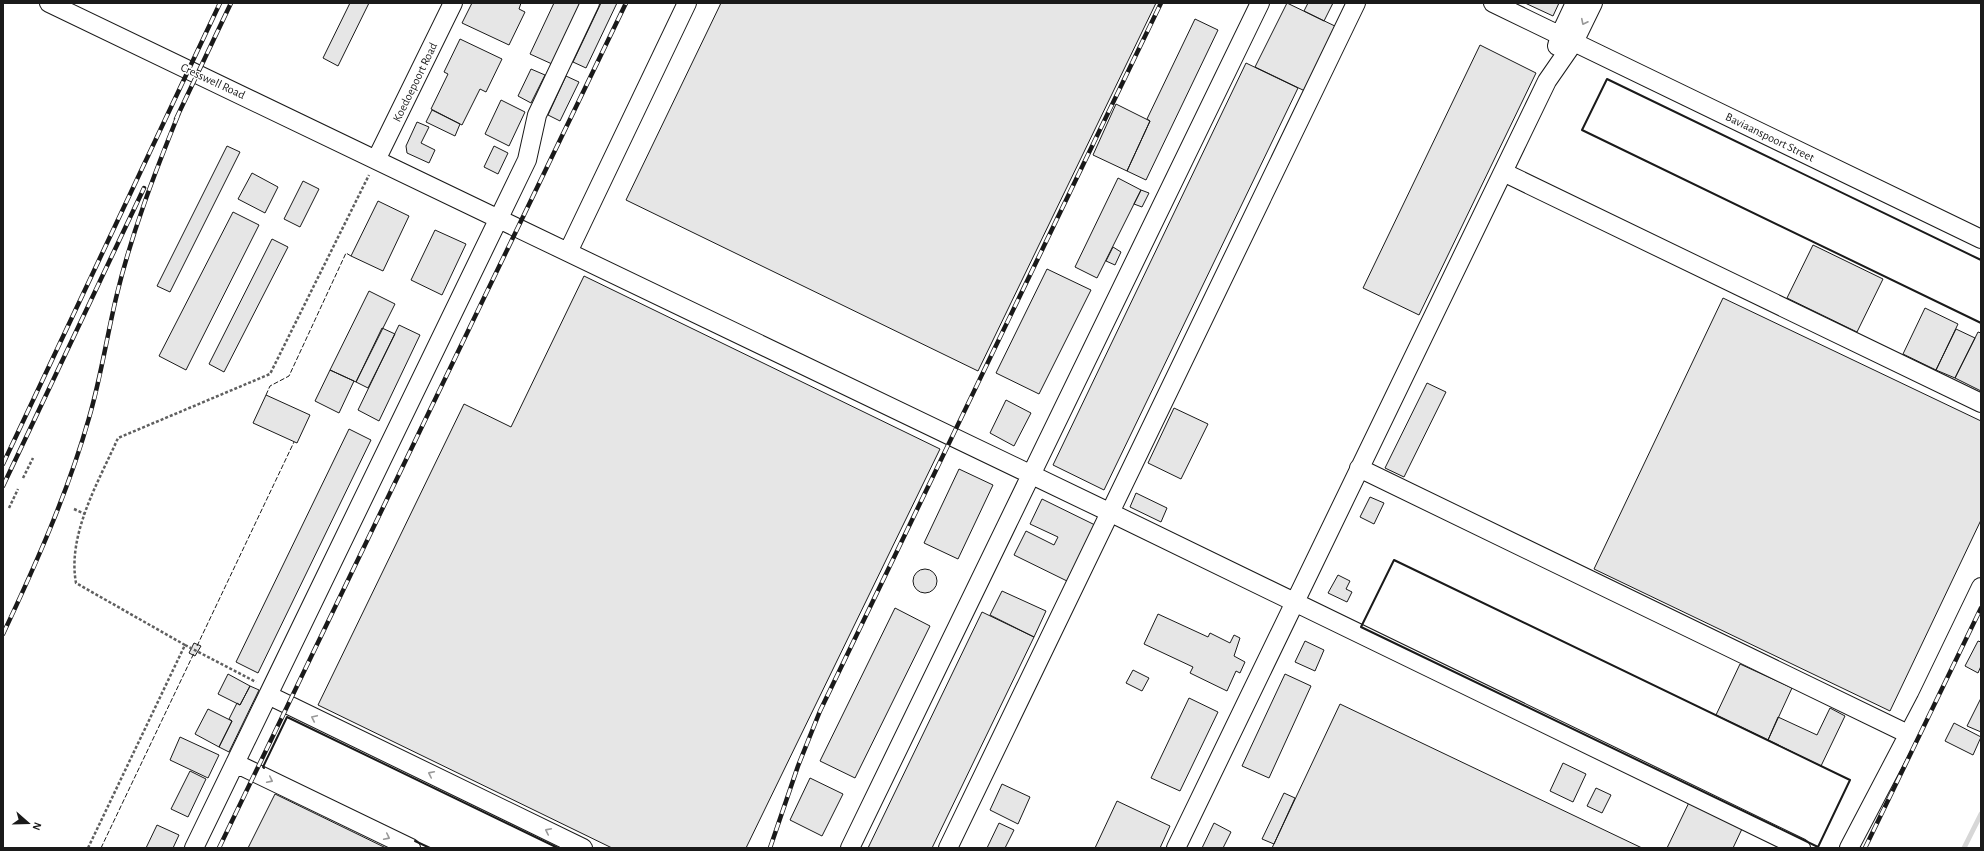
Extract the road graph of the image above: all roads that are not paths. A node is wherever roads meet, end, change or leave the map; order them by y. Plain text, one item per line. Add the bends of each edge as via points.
1 (49, 3) edge
2 (453, 3) edge
3 (590, 3) edge
4 (687, 3) edge
5 (1260, 3) edge
6 (1356, 3) edge
7 (1494, 3) edge
8 (1575, 3) edge
9 (1593, 3) edge
10 (1567, 38) junction
11 (376, 160) junction
12 (1503, 172) junction
13 (498, 219) junction
14 (1981, 239) edge
15 (568, 252) junction
16 (1981, 403) edge
17 (1359, 468) junction
18 (1031, 474) junction
19 (1109, 512) junction
20 (1981, 587) edge
21 (1294, 602) junction
22 (269, 692) junction
23 (1908, 734) junction
24 (235, 763) junction
25 (194, 848) edge
26 (411, 848) edge
27 (583, 848) edge
28 (850, 848) edge
29 (948, 848) edge
30 (1176, 848) edge
31 (1800, 848) edge
32 (1849, 848) edge

1 - 11 street, Cresswell Road
2 - 11 street, Koedoepoort Road
3 - 13 street via 537,115 527,160
4 - 15 street
5 - 18 street
6 - 19 street
7 - 10 street, Baviaanspoort Street
8 - 10 street
9 -> 10 street
10 - 12 street
10 - 14 street, Baviaanspoort Street
11 - 13 street, Cresswell Road
12 - 16 street
12 - 17 street
13 - 15 street, Cresswell Road
13 - 22 street
15 - 18 street, Cresswell Road
17 - 21 street
17 - 23 street
18 - 19 street, Cresswell Road
18 - 28 street
19 - 21 street, Cresswell Road
19 - 29 street
20 - 23 street
21 - 30 street
21 - 31 street, Cresswell Road
22 - 24 street
27 -> 22 street
23 - 32 street
24 - 25 street
24 -> 26 street

